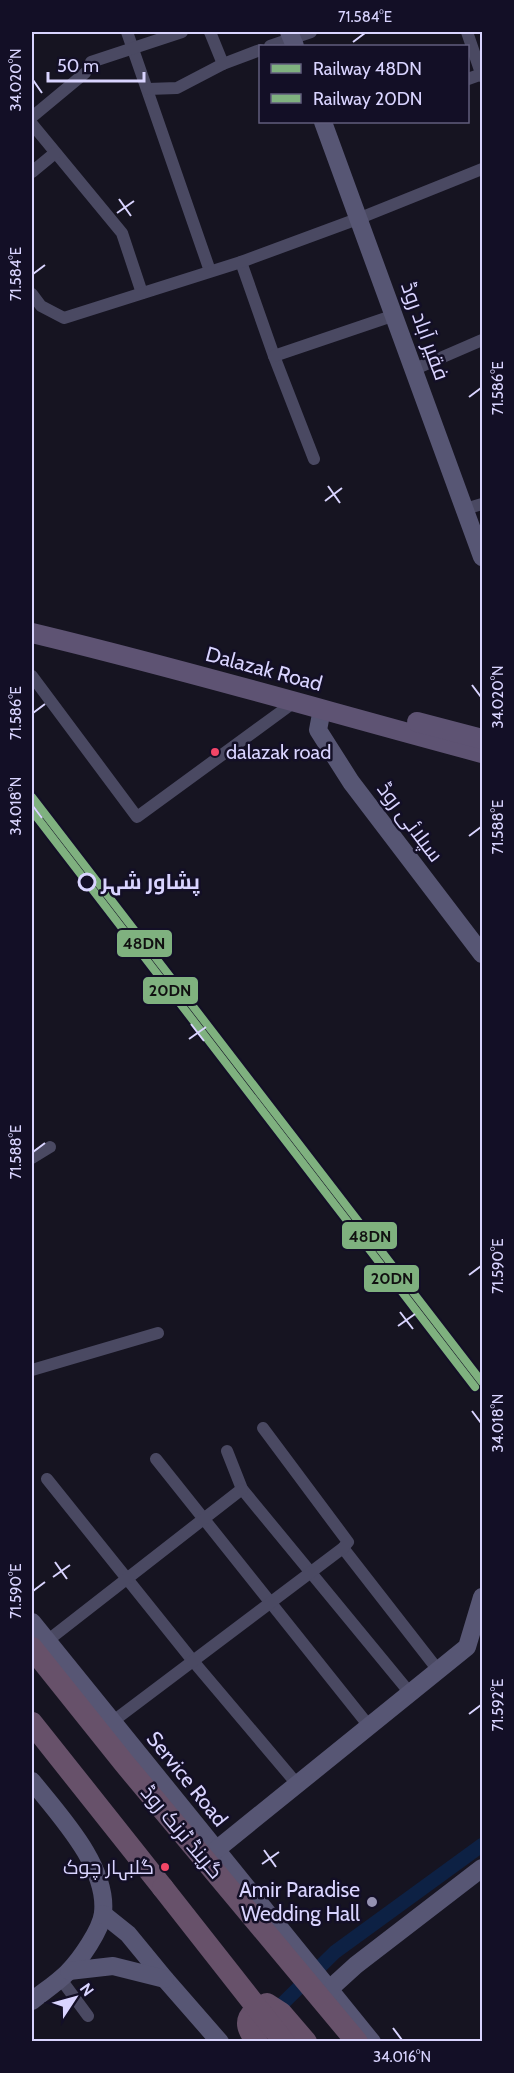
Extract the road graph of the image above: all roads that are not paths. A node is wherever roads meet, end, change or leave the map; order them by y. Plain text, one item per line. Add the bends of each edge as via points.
1 (127, 32) edge
2 (182, 32) edge
3 (210, 32) edge
4 (311, 32) edge
5 (467, 32) edge
6 (292, 39) edge
7 (273, 45) edge
8 (133, 49) junction
9 (259, 51) edge
10 (223, 64) junction
11 (482, 75) edge
12 (148, 89) junction
13 (32, 117) edge
14 (323, 123) edge
15 (32, 124) edge
16 (55, 153) junction
17 (483, 169) edge
18 (32, 172) edge
19 (360, 218) junction
20 (241, 262) junction
21 (210, 271) junction
22 (142, 293) junction
23 (32, 294) edge
24 (36, 308) edge
25 (395, 315) junction
26 (483, 340) edge
27 (274, 356) junction
28 (415, 369) junction
29 (314, 459) dead end
30 (474, 506) edge
31 (483, 557) edge
32 (32, 622) edge
33 (32, 633) edge
34 (32, 676) edge
35 (289, 697) junction
36 (323, 703) junction
37 (482, 740) edge
38 (483, 954) edge
39 (50, 1147) dead end
40 (32, 1158) edge
41 (158, 1333) dead end
42 (32, 1370) edge
43 (263, 1428) dead end
44 (227, 1451) dead end
45 (156, 1459) dead end
46 (47, 1479) dead end
47 (242, 1489) junction
48 (203, 1520) junction
49 (343, 1548) junction
50 (311, 1572) junction
51 (126, 1579) junction
52 (483, 1597) edge
53 (271, 1602) junction
54 (32, 1622) edge
55 (39, 1644) edge
56 (194, 1661) junction
57 (438, 1670) junction
58 (410, 1693) junction
59 (112, 1722) junction
60 (32, 1723) edge
61 (369, 1726) junction
62 (32, 1781) edge
63 (297, 1784) junction
64 (216, 1850) junction
65 (483, 1868) edge
66 (103, 1914) junction
67 (302, 1968) junction
68 (65, 1975) junction
69 (165, 1980) junction
70 (325, 1991) junction
71 (32, 2001) edge
72 (88, 2016) dead end
73 (215, 2040) edge
74 (257, 2042) edge
75 (284, 2042) edge
76 (306, 2042) edge
77 (357, 2042) edge
78 (372, 2042) edge

1 - 8 street
2 - 8 street
3 - 10 street
4 - 6 street
5 - 11 street
6 - 7 street
8 - 12 street
8 - 13 street via 88,68
9 - 10 street
10 - 12 street via 177,88
12 - 21 street
14 - 19 street, فقیر آباد روڈ
15 - 16 street
16 - 18 street
16 - 22 street via 122,233
17 - 19 street
19 - 20 street
19 - 25 street, فقیر آباد روڈ
20 - 21 street
20 - 27 street
21 - 22 street
22 - 24 street via 64,318
23 - 24 street
25 - 27 street
25 - 28 street, فقیر آباد روڈ
26 - 28 street
27 - 29 street
28 - 30 street, فقیر آباد روڈ
30 - 31 street, فقیر آباد روڈ
32 - 35 main road, Dalazak Road via 120,643
33 - 35 main road, Dalazak Road
34 - 35 street via 136,817
35 - 36 main road, Dalazak Road
36 - 37 main road, Dalazak Road via 442,735
36 - 38 street, سپلائی روڈ via 318,730 351,782
39 - 40 street
41 - 42 street
43 - 49 street via 348,1542
44 - 47 street
45 - 48 street
46 - 51 street
47 - 48 street
47 - 50 street
48 - 51 street
48 - 53 street
49 - 50 street
49 - 57 street
50 - 53 street
50 - 58 street
51 - 55 street
51 - 56 street
52 - 57 street via 467,1647
53 - 56 street
53 - 61 street
54 - 55 street, Service Road
55 - 59 street, Service Road
55 - 67 highway, گرینڈ ٹرنک روڈ
56 - 59 street
56 - 63 street
57 - 58 street
58 - 61 street
59 - 64 street, Service Road
60 - 75 highway, bridge
61 - 63 street
62 - 66 street via 81,1844 98,1880
63 - 64 street
64 - 67 street, Service Road
65 - 70 street
66 - 68 street via 96,1933
66 - 69 street via 121,1927
67 - 70 highway, گرینڈ ٹرنک روڈ
68 - 69 street via 113,1966
68 - 71 street
68 - 72 street
69 - 73 street
70 - 77 highway, گرینڈ ٹرنک روڈ
70 - 78 street
74 - 76 highway via 247,2025 248,2019 267,2004 281,2013

